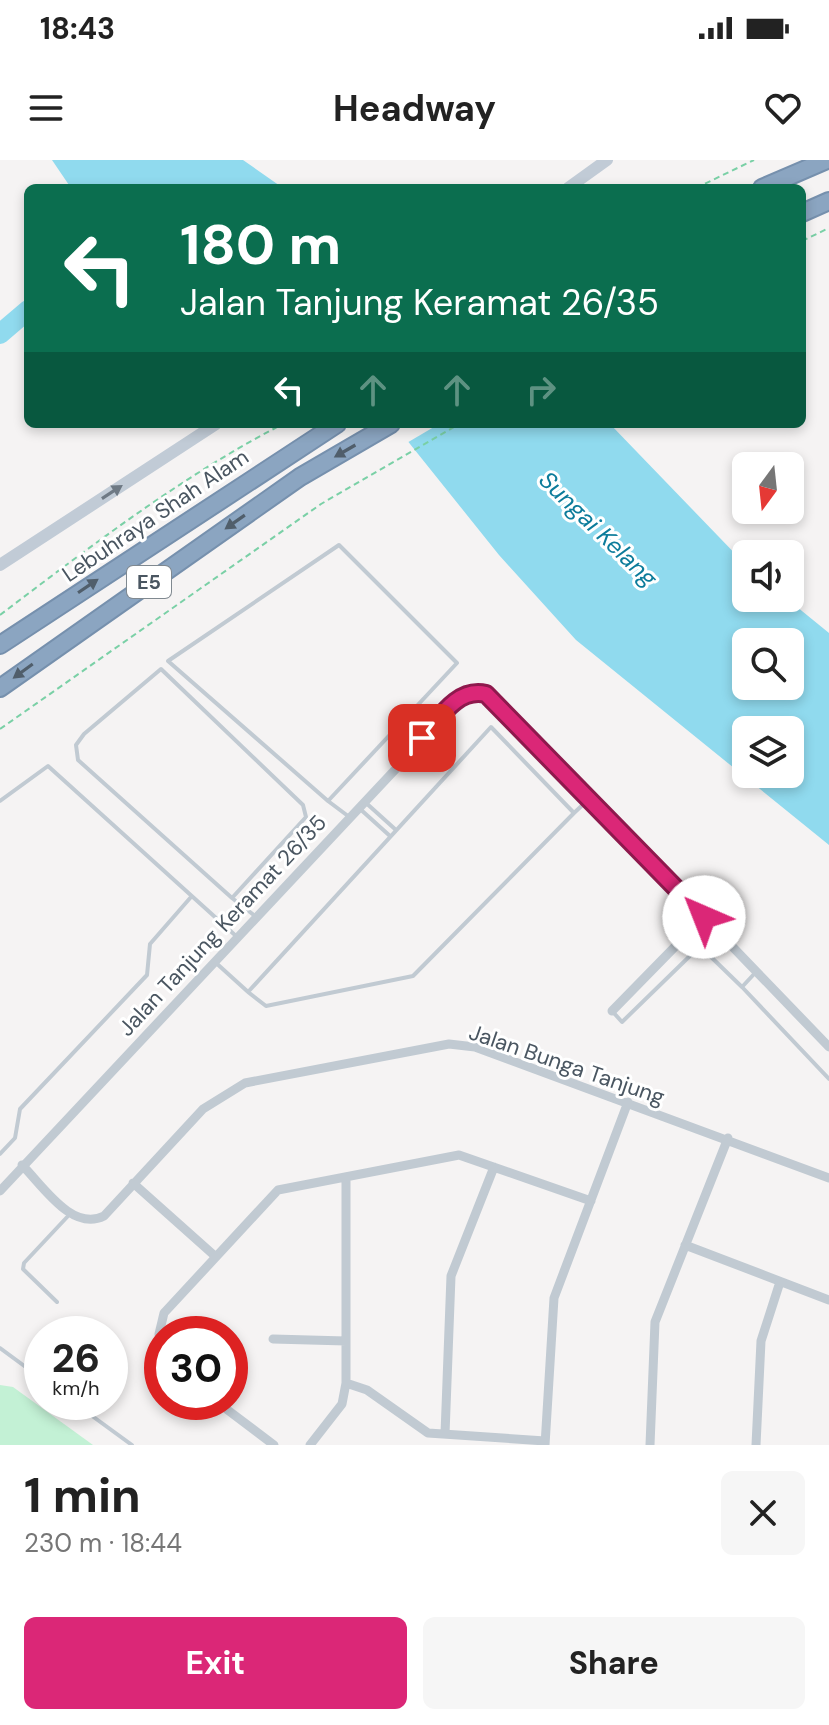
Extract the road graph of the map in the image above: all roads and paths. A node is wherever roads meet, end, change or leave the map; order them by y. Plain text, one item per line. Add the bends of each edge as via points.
1 (754, 160) edge
2 (827, 160) edge
3 (601, 162) edge
4 (573, 184) edge
5 (704, 184) edge
6 (771, 184) edge
7 (829, 201) edge
8 (806, 211) edge
9 (829, 228) edge
10 (806, 239) edge
11 (210, 428) edge
12 (275, 428) edge
13 (330, 428) edge
14 (384, 428) edge
15 (452, 428) edge
16 (0, 565) edge
17 (0, 615) edge
18 (0, 645) edge
19 (0, 688) edge
20 (0, 729) edge
21 (590, 798) junction
22 (0, 801) edge
23 (328, 801) junction
24 (360, 803) junction
25 (574, 813) junction
26 (348, 816) junction
27 (396, 830) junction
28 (390, 836) junction
29 (191, 897) junction
30 (232, 898) junction
31 (255, 916) junction
32 (704, 917) junction
33 (236, 936) junction
34 (213, 961) junction
35 (757, 972) junction
36 (742, 987) junction
37 (248, 992) junction
38 (612, 1011) joint
39 (829, 1047) edge
40 (829, 1079) edge
41 (628, 1102) junction
42 (728, 1138) junction
43 (0, 1154) edge
44 (22, 1165) junction
45 (494, 1167) junction
46 (346, 1177) junction
47 (829, 1178) edge
48 (133, 1183) junction
49 (0, 1191) edge
50 (591, 1201) junction
51 (70, 1213) junction
52 (685, 1245) junction
53 (216, 1257) junction
54 (780, 1282) junction
55 (829, 1300) edge
56 (57, 1302) dead end
57 (163, 1316) edge
58 (273, 1339) dead end
59 (346, 1341) junction
60 (0, 1348) edge
61 (24, 1366) edge
62 (346, 1383) junction
63 (98, 1420) edge
64 (241, 1420) edge
65 (445, 1434) junction
66 (545, 1443) edge
67 (132, 1445) edge
68 (274, 1445) edge
69 (310, 1445) edge
70 (650, 1445) edge
71 (756, 1445) edge

1 - 5 path
2 - 6 highway
3 - 4 main road
7 - 8 highway
9 - 10 path
16 -> 11 main road
12 - 17 path via 166,493
18 -> 13 highway, Lebuhraya Shah Alam / E5
14 -> 19 highway, E5 via 300,477
15 - 20 path via 342,491
21 - 24 street, Jalan Tanjung Keramat 26/35 via 496,701 476,692 460,696
21 - 25 lane
21 - 32 street
22 - 29 lane via 48,766
23 - 23 lane via 168,661 339,545 457,663
23 - 26 lane
24 - 26 street, Jalan Tanjung Keramat 26/35
24 - 27 lane
24 - 28 lane
25 - 27 lane via 491,727
25 - 37 lane via 413,976 266,1006
26 - 31 street, Jalan Tanjung Keramat 26/35
27 - 28 lane
28 - 37 lane
29 - 33 lane
29 - 43 lane via 150,944 147,975 20,1109 15,1138
30 - 30 lane via 78,760 76,745 84,734 161,669 303,805 306,817
30 - 31 lane
31 - 33 street, Jalan Tanjung Keramat 26/35
32 - 35 street
32 - 38 street
33 - 34 street, Jalan Tanjung Keramat 26/35
34 - 37 lane
34 - 44 street, Jalan Tanjung Keramat 26/35
35 - 36 lane
35 - 39 street
36 - 38 lane via 710,956 696,950 622,1022
36 - 40 lane
41 - 42 street, Jalan Bunga Tanjung
41 - 48 street, Jalan Bunga Tanjung via 475,1047 449,1044 245,1083 203,1109
41 - 50 street
42 - 47 street, Jalan Bunga Tanjung
42 - 52 street
44 - 49 street, Jalan Tanjung Keramat 26/35
44 - 51 street
45 - 46 street via 459,1155
45 - 50 street
45 - 65 street via 451,1276
46 - 53 street via 278,1190
46 - 59 street
48 - 51 street, Jalan Bunga Tanjung via 104,1216 81,1220
48 - 53 street
50 - 66 street via 554,1298
51 - 56 lane via 23,1269
52 - 54 street
52 - 70 street via 655,1322
53 - 57 street
54 - 55 street
54 - 71 street via 761,1341
58 - 59 street
59 - 62 street
60 - 61 lane
62 - 65 street via 367,1390 428,1433
62 - 69 street via 342,1404
63 - 67 lane
64 - 68 street
65 - 66 street

